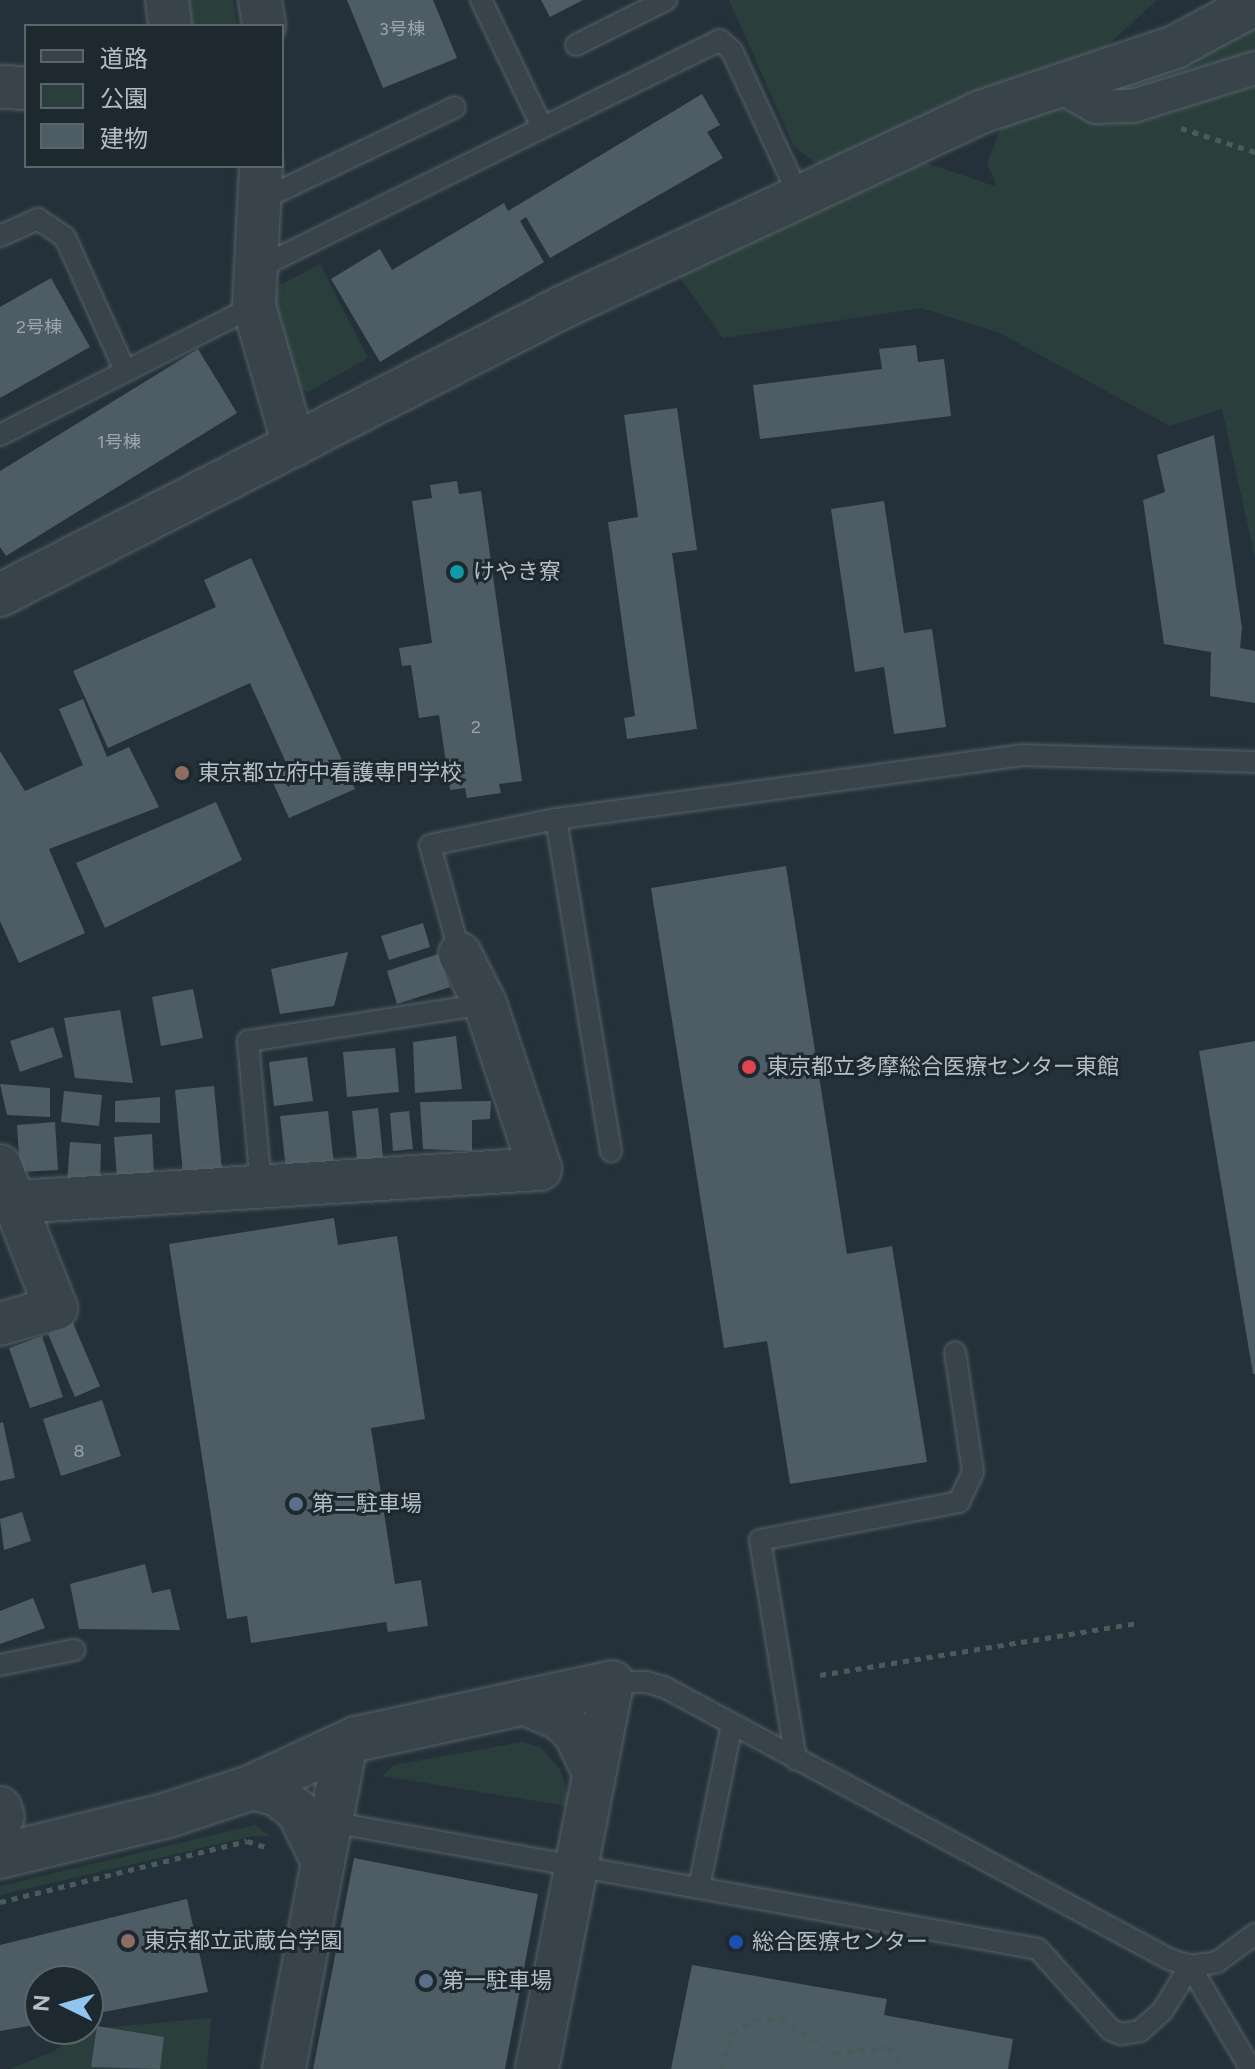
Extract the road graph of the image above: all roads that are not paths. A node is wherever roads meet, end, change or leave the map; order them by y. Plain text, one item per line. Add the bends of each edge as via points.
1 (167, 0) edge
2 (260, 0) edge
3 (481, 0) edge
4 (660, 2) edge
5 (1255, 4) edge
6 (170, 24) edge
7 (264, 24) edge
8 (576, 45) dead end
9 (1255, 68) edge
10 (1055, 84) junction
11 (0, 87) edge
12 (24, 88) edge
13 (455, 107) dead end
14 (542, 127) junction
15 (260, 184) edge
16 (801, 200) junction
17 (0, 236) edge
18 (255, 288) junction
19 (124, 368) junction
20 (0, 435) edge
21 (294, 445) junction
22 (0, 595) edge
23 (1255, 762) edge
24 (556, 819) junction
25 (460, 954) joint
26 (485, 1004) junction
27 (611, 1151) dead end
28 (261, 1185) junction
29 (5, 1191) edge
30 (0, 1324) edge
31 (955, 1352) dead end
32 (74, 1650) dead end
33 (0, 1665) edge
34 (612, 1683) junction
35 (523, 1703) junction
36 (732, 1724) junction
37 (346, 1744) junction
38 (796, 1760) junction
39 (594, 1773) junction
40 (250, 1788) junction
41 (1, 1827) edge
42 (327, 1842) junction
43 (577, 1866) junction
44 (699, 1888) junction
45 (1255, 1934) edge
46 (1190, 1966) junction
47 (284, 2069) edge
48 (537, 2069) edge
49 (1251, 2069) edge

1 - 6 street
2 - 7 street
3 - 14 lane
4 - 8 lane
5 - 10 street via 1175,47
9 - 10 street via 1133,106 1096,107
10 - 16 street via 981,112
11 - 12 street
13 - 15 lane
14 - 16 lane via 720,40 732,51
14 - 18 lane
15 - 18 street
16 - 21 street via 563,307
17 - 19 lane via 38,219 65,237
18 - 19 lane
18 - 21 street
19 - 20 lane
21 - 22 street
23 - 24 lane via 1023,755
24 - 25 lane via 430,845
24 - 27 lane
25 - 26 street
26 - 28 lane via 248,1041
26 - 28 street via 540,1169
28 - 29 street
29 - 30 street via 56,1308
31 - 38 lane via 973,1472 959,1502 760,1540
32 - 33 lane
34 - 35 street
34 - 36 lane via 664,1687
34 - 39 street
35 - 37 street
35 - 39 street via 567,1726 586,1749
36 - 38 lane
36 - 44 lane
37 - 40 street
37 - 42 street
38 - 46 lane via 1077,1914
39 - 43 street
40 - 41 street via 168,1815
40 - 42 street via 276,1794
42 - 43 lane
42 - 47 street
43 - 44 lane
43 - 48 street
44 - 46 lane via 1038,1949 1111,2030 1121,2034 1140,2031 1163,2010
45 - 46 lane via 1217,1962
46 - 49 lane

